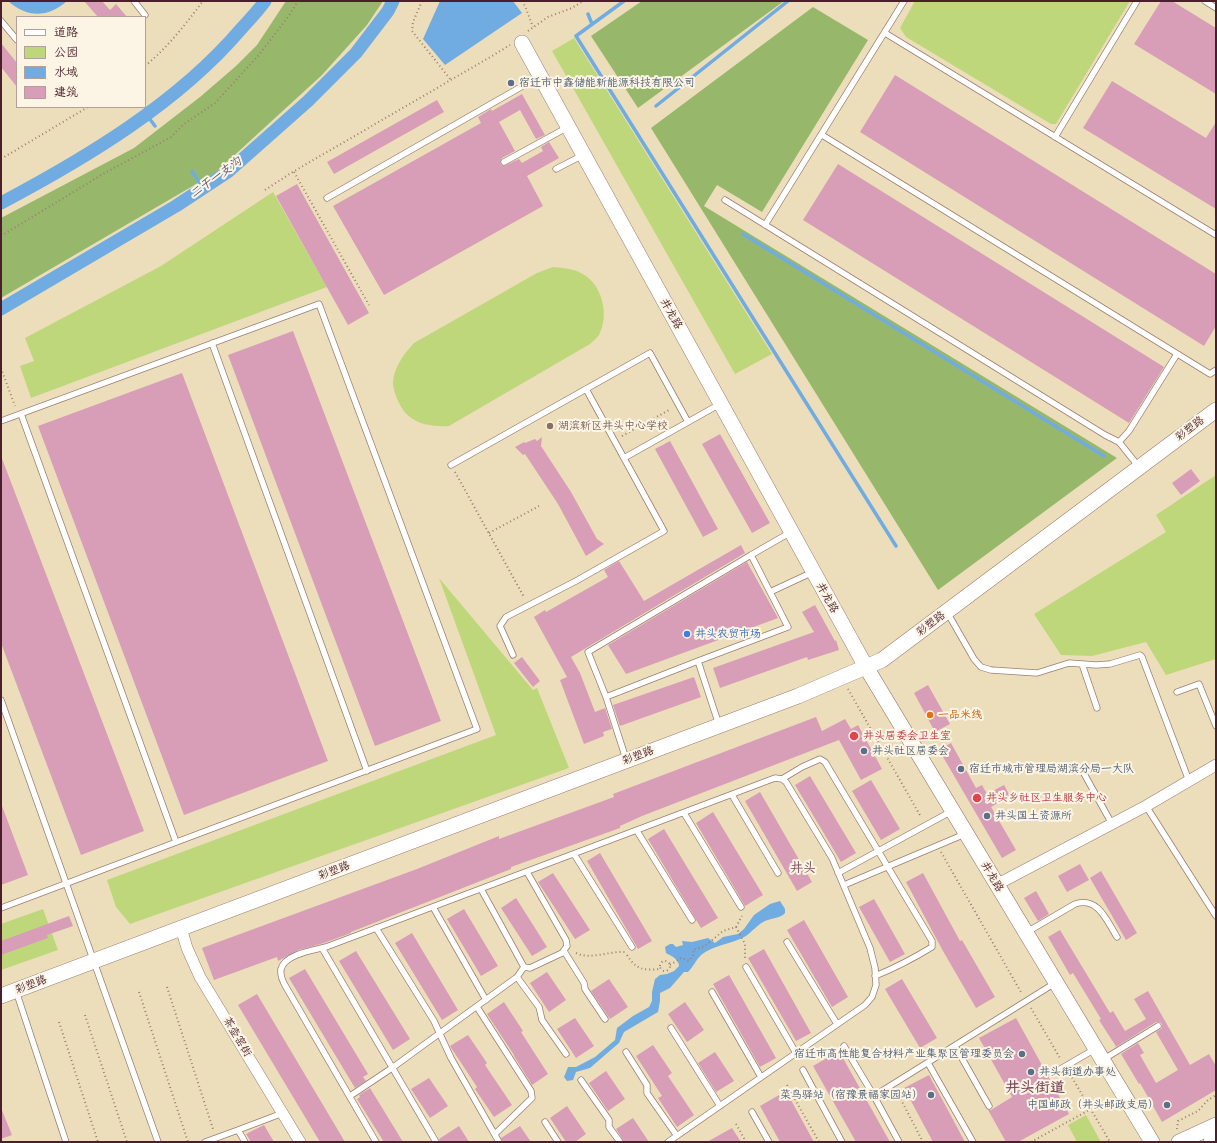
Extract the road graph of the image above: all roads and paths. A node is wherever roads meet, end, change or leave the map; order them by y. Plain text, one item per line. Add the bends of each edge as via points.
1 (134, 1) edge
2 (203, 1) edge
3 (298, 1) edge
4 (422, 1) edge
5 (522, 1) edge
6 (583, 1) edge
7 (904, 1) edge
8 (1137, 1) edge
9 (1205, 1) edge
10 (1216, 8) edge
11 (145, 15) dead end
12 (1, 21) edge
13 (532, 27) junction
14 (884, 32) junction
15 (16, 39) edge
16 (520, 41) junction
17 (146, 65) edge
18 (540, 76) junction
19 (451, 80) junction
20 (86, 108) edge
21 (568, 127) junction
22 (822, 135) junction
23 (1055, 137) junction
24 (583, 155) junction
25 (1, 158) edge
26 (504, 162) dead end
27 (556, 169) dead end
28 (294, 172) junction
29 (265, 190) dead end
30 (327, 198) dead end
31 (725, 200) dead end
32 (765, 225) junction
33 (1216, 235) edge
34 (1, 236) edge
35 (369, 305) dead end
36 (212, 343) junction
37 (1176, 354) junction
38 (1, 368) edge
39 (1216, 370) edge
40 (586, 389) junction
41 (720, 404) junction
42 (679, 405) junction
43 (1216, 410) edge
44 (20, 414) junction
45 (1, 421) edge
46 (688, 422) junction
47 (614, 440) junction
48 (1119, 442) junction
49 (624, 458) junction
50 (451, 466) joint
51 (1139, 467) junction
52 (539, 506) dead end
53 (791, 532) junction
54 (489, 533) junction
55 (751, 555) junction
56 (813, 572) junction
57 (770, 592) junction
58 (529, 606) junction
59 (946, 612) junction
60 (513, 654) dead end
61 (698, 661) junction
62 (1082, 664) junction
63 (866, 667) junction
64 (841, 678) junction
65 (1177, 692) dead end
66 (606, 697) junction
67 (1, 700) edge
68 (1097, 708) dead end
69 (720, 725) junction
70 (1216, 726) edge
71 (627, 760) junction
72 (1216, 765) edge
73 (1082, 770) dead end
74 (367, 771) junction
75 (782, 779) junction
76 (1189, 781) junction
77 (732, 795) junction
78 (1146, 806) junction
79 (952, 811) junction
80 (684, 813) junction
81 (1112, 824) junction
82 (926, 825) junction
83 (637, 831) junction
84 (965, 834) junction
85 (176, 842) junction
86 (937, 846) junction
87 (879, 851) junction
88 (574, 854) junction
89 (888, 866) junction
90 (527, 872) junction
91 (778, 873) dead end
92 (838, 873) junction
93 (67, 883) junction
94 (844, 885) junction
95 (996, 885) junction
96 (481, 889) junction
97 (433, 907) junction
98 (741, 907) joint
99 (1, 908) edge
100 (1216, 916) edge
101 (692, 920) dead end
102 (736, 927) junction
103 (181, 928) junction
104 (376, 928) junction
105 (1025, 934) junction
106 (1117, 937) dead end
107 (787, 942) dead end
108 (632, 946) dead end
109 (322, 948) junction
110 (565, 949) junction
111 (95, 961) junction
112 (670, 965) junction
113 (524, 967) junction
114 (746, 967) joint
115 (661, 969) junction
116 (875, 976) junction
117 (517, 977) junction
118 (1055, 982) junction
119 (167, 987) dead end
120 (16, 991) junction
121 (139, 992) dead end
122 (712, 992) dead end
123 (1, 996) edge
124 (486, 1000) junction
125 (1026, 1001) junction
126 (477, 1006) junction
127 (86, 1014) dead end
128 (605, 1019) dead end
129 (59, 1022) dead end
130 (836, 1024) junction
131 (1158, 1026) dead end
132 (671, 1028) dead end
133 (440, 1034) junction
134 (844, 1046) dead end
135 (955, 1046) junction
136 (626, 1052) dead end
137 (796, 1053) junction
138 (566, 1054) dead end
139 (1098, 1054) junction
140 (928, 1062) junction
141 (1065, 1066) junction
142 (392, 1068) junction
143 (802, 1070) dead end
144 (1052, 1074) dead end
145 (762, 1077) junction
146 (581, 1080) dead end
147 (787, 1085) dead end
148 (893, 1085) junction
149 (1216, 1095) edge
150 (350, 1096) junction
151 (874, 1096) junction
152 (720, 1106) junction
153 (989, 1106) dead end
154 (1091, 1109) junction
155 (752, 1112) dead end
156 (283, 1113) junction
157 (546, 1122) dead end
158 (736, 1124) dead end
159 (1216, 1124) edge
160 (238, 1130) junction
161 (494, 1134) junction
162 (677, 1136) junction
163 (216, 1138) junction
164 (1216, 1139) edge
165 (1181, 1141) edge
166 (66, 1142) edge
167 (98, 1142) edge
168 (127, 1142) edge
169 (158, 1142) edge
170 (188, 1142) edge
171 (204, 1142) edge
172 (245, 1142) edge
173 (300, 1142) edge
174 (376, 1142) edge
175 (436, 1142) edge
176 (499, 1142) edge
177 (558, 1142) edge
178 (620, 1142) edge
179 (668, 1142) edge
180 (746, 1142) edge
181 (769, 1142) edge
182 (819, 1142) edge
183 (842, 1142) edge
184 (899, 1142) edge
185 (923, 1142) edge
186 (973, 1142) edge
187 (1031, 1142) edge
188 (1110, 1142) edge
189 (1152, 1142) edge
190 (1211, 1142) edge

1 - 11 lane
2 - 17 path via 163,51
3 - 34 path via 258,56 215,102 184,124 171,137 103,174
4 - 19 path via 412,22 412,31
5 - 13 path
6 - 13 path
7 - 14 lane
8 - 23 lane
9 - 10 lane
12 - 15 lane
13 - 16 path
14 - 22 lane
14 - 23 lane
16 - 18 street, 井龙路
16 - 19 path
18 - 21 street, 井龙路
18 - 30 lane
19 - 28 path
20 - 25 path
21 - 24 street, 井龙路
21 - 26 lane
22 - 32 lane
22 - 37 lane
23 - 33 lane
24 - 27 lane
24 - 41 street, 井龙路
28 - 29 path
28 - 35 path
31 - 32 lane
32 - 48 lane
36 - 44 lane
36 - 74 lane
36 - 74 lane via 319,304 477,729
37 - 39 lane via 1210,374
37 - 48 lane via 1129,431
38 - 44 path
40 - 42 lane via 650,353
40 - 47 lane
40 - 50 lane
41 - 46 lane
41 - 53 street, 井龙路
42 - 46 lane
42 - 47 path
43 - 51 street, 彩塑路
44 - 45 lane
44 - 85 lane
46 - 49 lane
47 - 49 lane
48 - 51 lane
49 - 58 lane via 664,531
50 - 54 path
51 - 59 street, 彩塑路
52 - 54 path
53 - 55 lane
53 - 56 street, 井龙路
54 - 58 path
55 - 57 lane
55 - 66 lane via 588,652
56 - 57 lane
56 - 63 street, 井龙路
57 - 61 lane via 788,627
58 - 60 lane via 506,617 500,626
59 - 62 lane via 981,667 1037,673 1069,663
59 - 63 street, 彩塑路 via 882,660
61 - 66 lane
61 - 69 lane
62 - 68 lane
62 - 76 lane via 1096,666 1140,655 1142,657
63 - 64 street, 彩塑路
63 - 79 street, 井龙路
64 - 69 street, 彩塑路
64 - 82 path
65 - 70 lane via 1199,684
66 - 71 lane
67 - 93 lane
69 - 71 street, 彩塑路
71 - 103 street, 彩塑路
72 - 76 street
73 - 81 lane
74 - 85 lane
75 - 77 lane via 775,778
75 - 87 lane via 820,759 825,762
75 - 92 lane via 832,858
76 - 78 street
77 - 80 lane
77 - 91 lane
78 - 81 street
78 - 100 lane
79 - 82 lane
79 - 84 street, 井龙路
80 - 83 lane
80 - 98 lane
81 - 95 street
82 - 87 lane
83 - 88 lane
83 - 101 lane
84 - 86 lane
84 - 95 street, 井龙路
85 - 93 lane
86 - 89 lane
86 - 125 path
87 - 89 lane
87 - 92 lane
88 - 90 lane
88 - 108 lane
89 - 94 lane
89 - 116 lane via 932,941 932,947
90 - 96 lane
90 - 110 lane via 566,940
92 - 94 lane
93 - 99 lane
93 - 111 lane
94 - 116 lane via 870,948
95 - 105 street, 井龙路
96 - 97 lane
96 - 113 lane
97 - 104 lane
97 - 124 lane
98 - 102 path via 743,914
102 - 112 path via 722,931 705,946 693,950 694,954 689,961 681,958
102 - 114 path via 744,940
103 - 111 street, 彩塑路
103 - 156 street, 茶壶窑街 via 200,977
104 - 109 lane
104 - 133 lane
105 - 106 lane via 1082,902 1096,906
105 - 118 street, 井龙路
107 - 130 lane
109 - 142 lane
109 - 150 lane via 307,951 286,961 281,969 281,977
110 - 113 lane via 562,953 530,968
110 - 115 path via 588,956 626,952 639,969
110 - 128 lane via 584,982 585,989
111 - 120 street, 彩塑路
111 - 169 lane
112 - 115 path via 667,970
112 - 115 path via 667,961 662,961
113 - 117 lane
114 - 137 lane
116 - 130 lane via 876,985 872,997 865,1005
117 - 124 lane
117 - 138 lane via 539,1007 542,1020
118 - 125 lane
118 - 139 street, 井龙路
119 - 163 path
120 - 123 street, 彩塑路
120 - 166 lane
121 - 170 path
122 - 145 lane
124 - 126 lane
125 - 135 lane
125 - 141 path
126 - 133 lane
126 - 161 lane via 531,1091 532,1098
127 - 168 path
129 - 167 path
130 - 137 lane
131 - 139 lane
132 - 152 lane
133 - 142 lane
133 - 161 lane
134 - 151 lane
135 - 140 lane
135 - 153 lane
136 - 162 lane via 648,1086 647,1093
137 - 145 lane
139 - 141 lane
139 - 189 street, 井龙路
140 - 148 lane
140 - 186 lane
141 - 144 lane
141 - 154 path
142 - 150 lane
142 - 175 lane
143 - 183 lane
145 - 152 lane
146 - 178 lane via 609,1120 609,1127
147 - 182 path
148 - 151 lane
148 - 185 path
149 - 165 path via 1198,1111 1178,1121 1176,1127
150 - 174 lane
151 - 184 lane
152 - 162 lane
154 - 187 path
154 - 188 path
155 - 181 lane
156 - 160 lane
156 - 173 street, 茶壶窑街
157 - 177 lane
158 - 180 path
159 - 165 street
160 - 163 lane
160 - 172 lane
161 - 176 lane
162 - 179 lane
163 - 171 lane
164 - 190 street

